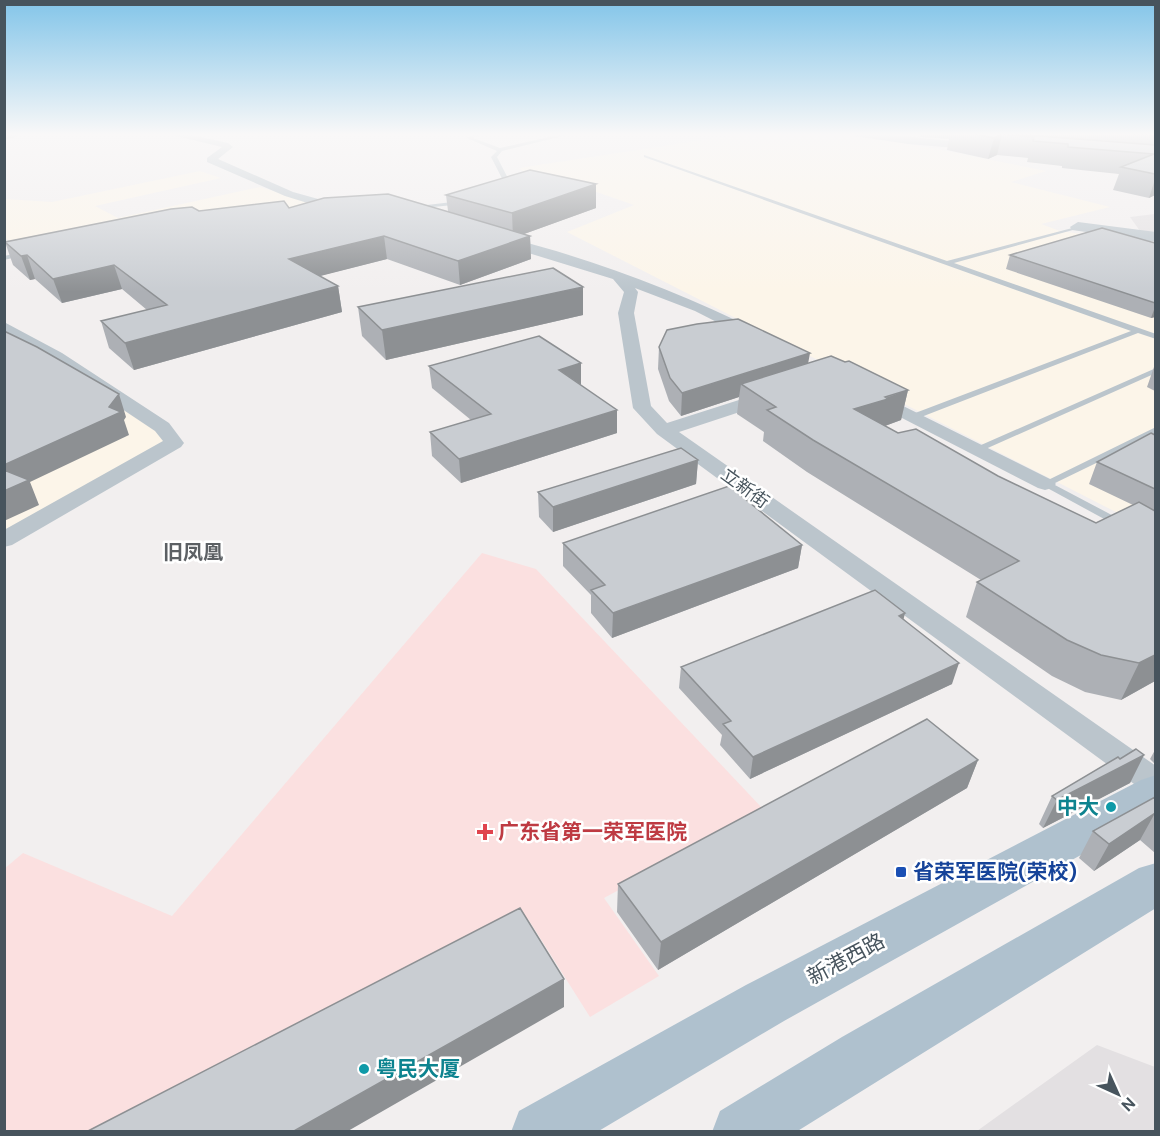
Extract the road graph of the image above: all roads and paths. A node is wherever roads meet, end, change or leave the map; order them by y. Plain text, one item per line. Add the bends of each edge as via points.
1 (271, 186) edge
2 (509, 186) edge
3 (730, 186) edge
4 (506, 197) edge
5 (465, 202) edge
6 (398, 208) joint
7 (348, 211) joint
8 (321, 213) edge
9 (450, 225) edge
10 (1078, 228) joint
11 (484, 235) edge
12 (1155, 237) edge
13 (38, 250) edge
14 (4, 258) edge
15 (946, 263) junction
16 (618, 276) junction
17 (4, 327) edge
18 (1137, 331) junction
19 (1155, 337) edge
20 (771, 344) edge
21 (1155, 370) edge
22 (787, 390) edge
23 (862, 391) edge
24 (914, 417) junction
25 (664, 430) junction
26 (1155, 430) edge
27 (1128, 443) junction
28 (977, 449) junction
29 (1141, 449) edge
30 (1045, 484) junction
31 (1135, 531) edge
32 (4, 540) edge
33 (1155, 783) edge
34 (1155, 792) edge
35 (1155, 883) edge
36 (540, 1131) edge
37 (741, 1131) edge

1 - 7 street
2 - 4 lane via 511,190
3 - 15 lane
5 - 6 lane
6 - 9 street
7 - 8 lane
10 - 12 street
10 - 15 lane
11 - 16 street
13 - 14 lane
15 - 18 lane
16 - 20 street via 700,308
16 - 25 street, 立新街 via 631,292 626,313 642,408
17 - 32 street via 162,427 174,443
18 - 19 lane
18 - 24 lane
21 - 28 lane
22 - 25 street
23 - 24 street
24 - 28 street
25 - 33 street, 立新街
26 - 27 lane
27 - 29 lane
27 - 30 lane
28 - 30 street
30 - 31 lane
34 - 36 main road, 新港西路 via 765,1003
35 - 37 main road

